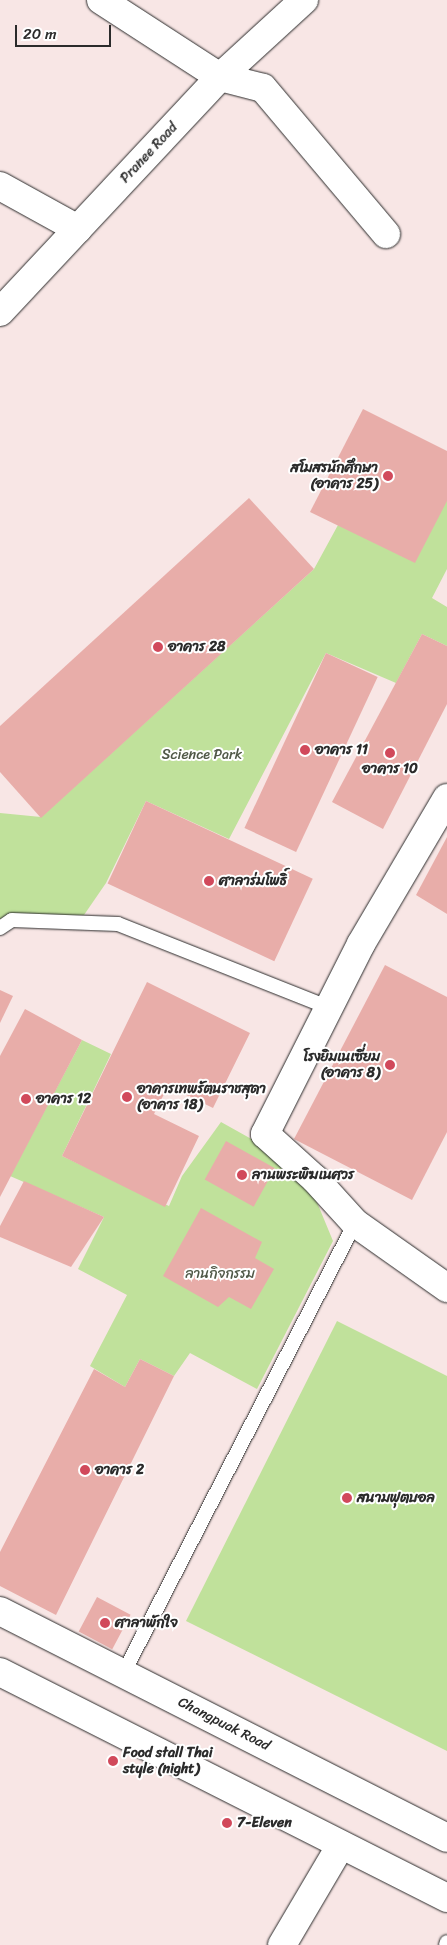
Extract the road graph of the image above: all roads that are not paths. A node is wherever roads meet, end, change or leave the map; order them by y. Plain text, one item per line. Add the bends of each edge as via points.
1 (101, 0) edge
2 (304, 0) edge
3 (220, 77) junction
4 (0, 186) edge
5 (78, 229) junction
6 (386, 234) dead end
7 (0, 312) edge
8 (447, 798) edge
9 (0, 928) edge
10 (328, 1007) junction
11 (356, 1223) junction
12 (444, 1278) edge
13 (0, 1611) edge
14 (0, 1672) edge
15 (123, 1674) junction
16 (447, 1838) edge
17 (340, 1845) junction
18 (447, 1898) edge
19 (282, 1945) edge

1 - 3 street
2 - 3 street, Pranee Road
3 - 5 street, Pranee Road
3 - 6 street via 263,88
4 - 5 street
5 - 7 street, Pranee Road
8 - 10 street
9 - 10 lane via 12,920 118,924
10 - 11 street via 264,1134 315,1179
11 - 12 street
11 - 15 lane
13 - 15 street, Changpuak Road
14 - 17 street
15 - 16 street, Changpuak Road
17 - 18 street
17 - 19 street

